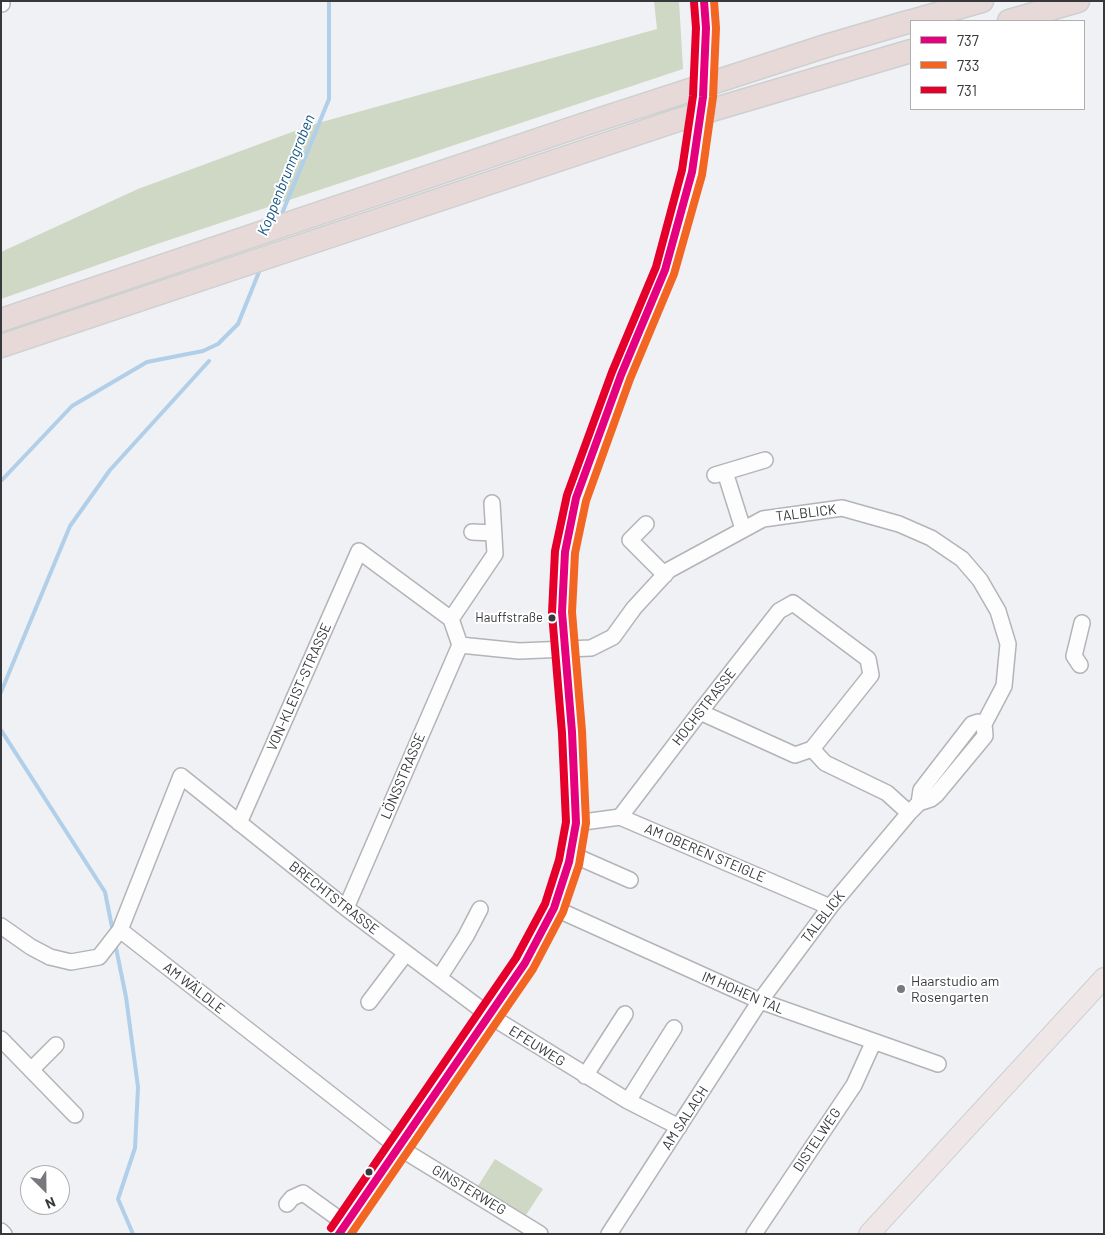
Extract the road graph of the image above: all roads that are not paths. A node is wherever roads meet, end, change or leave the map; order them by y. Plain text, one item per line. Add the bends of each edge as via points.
1 (704, 1) edge
2 (982, 1) edge
3 (1078, 1) edge
4 (915, 20) edge
5 (1012, 20) edge
6 (910, 21) edge
7 (910, 50) edge
8 (1, 320) edge
9 (1, 346) edge
10 (765, 460) dead end
11 (492, 503) dead end
12 (646, 524) dead end
13 (743, 529) junction
14 (472, 532) dead end
15 (494, 533) junction
16 (665, 575) junction
17 (451, 619) junction
18 (1082, 622) dead end
19 (460, 645) junction
20 (564, 649) junction
21 (1080, 665) dead end
22 (700, 712) junction
23 (812, 749) junction
24 (914, 808) junction
25 (620, 817) junction
26 (239, 823) junction
27 (576, 823) junction
28 (571, 854) junction
29 (630, 880) dead end
30 (830, 907) junction
31 (346, 908) junction
32 (554, 908) junction
33 (480, 909) dead end
34 (1, 926) edge
35 (120, 930) junction
36 (406, 953) junction
37 (439, 978) junction
38 (1104, 978) edge
39 (760, 1001) junction
40 (369, 1002) dead end
41 (625, 1014) dead end
42 (490, 1016) junction
43 (674, 1028) dead end
44 (1, 1039) edge
45 (873, 1043) junction
46 (56, 1045) dead end
47 (938, 1064) dead end
48 (32, 1070) junction
49 (585, 1076) junction
50 (628, 1101) junction
51 (75, 1115) dead end
52 (679, 1127) junction
53 (398, 1147) junction
54 (287, 1204) dead end
55 (343, 1229) edge
56 (540, 1234) edge
57 (609, 1234) edge
58 (754, 1234) edge
59 (869, 1234) edge

1 - 20 street, bridge via 703,97 695,158 665,270 621,375 576,498 565,552
2 - 4 highway
3 - 5 highway
6 - 8 highway via 586,124
7 - 9 highway via 669,123
10 - 13 street via 720,473
11 - 15 street
12 - 16 street via 630,540
13 - 16 street, TALBLICK
13 - 24 street, TALBLICK via 763,519 842,508 931,538 962,559 980,580 998,611 1008,644 1004,686 984,724 985,736 931,800
14 - 15 street
15 - 17 street via 495,554
16 - 20 street, TALBLICK via 634,608 613,637 591,648
17 - 19 street
17 - 26 street, VON-KLEIST-STRASSE via 359,551
18 - 21 street via 1074,656
19 - 20 street via 519,651
19 - 31 street, LÖNSSTRASSE
20 - 27 street
22 - 23 street via 795,754
22 - 23 street, HOCHSTRASSE via 779,611 792,603 868,659 871,675
22 - 25 street, HOCHSTRASSE
23 - 24 street via 825,763
24 - 30 street, TALBLICK
25 - 27 street
25 - 30 street, AM OBEREN STEIGLE
26 - 31 street, BRECHTSTRASSE
26 - 35 street, BRECHTSTRASSE via 181,776
27 - 28 street
28 - 29 street
28 - 32 street
30 - 39 street, TALBLICK
31 - 36 street, BRECHTSTRASSE
32 - 39 street, IM HOHEN TAL
32 - 42 street via 525,963
33 - 37 street
34 - 35 street via 50,957 71,962 99,957
35 - 53 street, AM WÄLDLE
36 - 37 street, BRECHTSTRASSE
36 - 40 street
37 - 42 street, BRECHTSTRASSE
38 - 59 main road
39 - 45 street, IM HOHEN TAL
39 - 52 street, AM SALACH
41 - 49 street
42 - 49 street, EFEUWEG
42 - 53 street
43 - 50 street
44 - 48 street
45 - 47 street, IM HOHEN TAL
45 - 58 street, DISTELWEG via 854,1085
46 - 48 street
48 - 51 street
49 - 50 street, EFEUWEG
50 - 52 street, EFEUWEG
52 - 57 street, AM SALACH
53 - 55 street
53 - 56 street, GINSTERWEG
54 - 55 street via 303,1193

